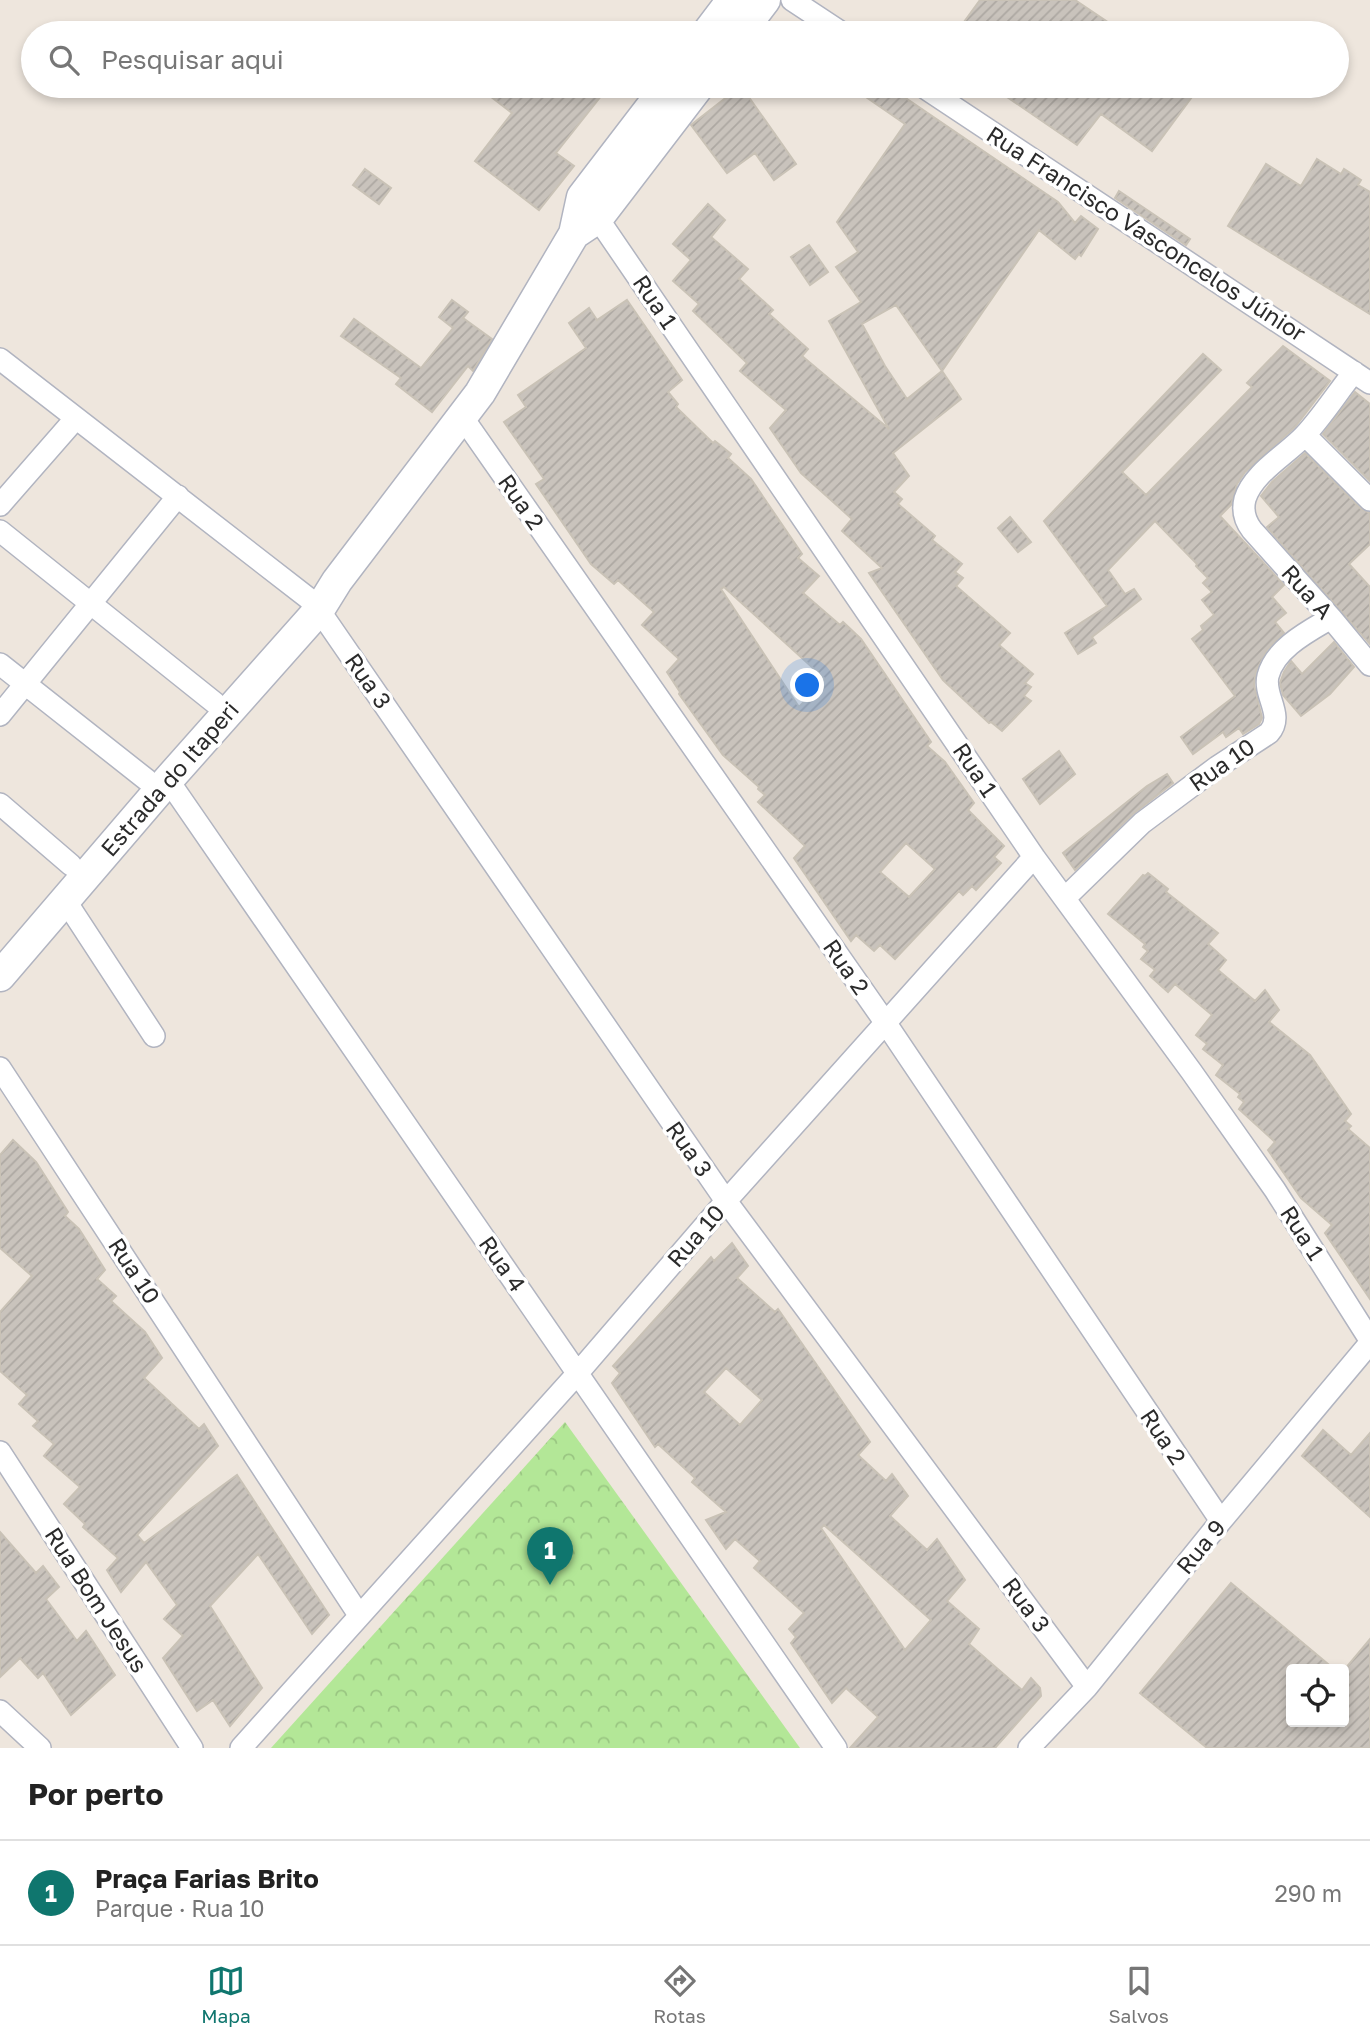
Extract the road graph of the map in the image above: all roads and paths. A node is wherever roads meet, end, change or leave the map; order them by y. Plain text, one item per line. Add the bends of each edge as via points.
1 (732, 0) edge
2 (765, 0) edge
3 (792, 0) edge
4 (716, 21) edge
5 (749, 21) edge
6 (824, 21) edge
7 (659, 98) edge
8 (688, 98) edge
9 (940, 98) edge
10 (585, 216) junction
11 (0, 359) edge
12 (1362, 377) edge
13 (76, 418) junction
14 (463, 418) junction
15 (1305, 435) junction
16 (178, 496) junction
17 (1370, 500) edge
18 (0, 505) edge
19 (0, 531) edge
20 (89, 604) junction
21 (314, 604) junction
22 (1331, 618) junction
23 (0, 664) edge
24 (1370, 665) edge
25 (26, 685) junction
26 (215, 703) junction
27 (0, 715) edge
28 (158, 780) junction
29 (0, 804) edge
30 (1034, 857) junction
31 (71, 865) junction
32 (1065, 898) junction
33 (65, 900) junction
34 (0, 944) edge
35 (0, 976) edge
36 (885, 1022) junction
37 (154, 1036) dead end
38 (0, 1068) edge
39 (726, 1201) junction
40 (1370, 1342) edge
41 (577, 1374) junction
42 (0, 1452) edge
43 (1221, 1521) junction
44 (359, 1615) junction
45 (1087, 1687) junction
46 (0, 1711) edge
47 (40, 1748) edge
48 (192, 1748) edge
49 (241, 1748) edge
50 (835, 1748) edge
51 (1029, 1748) edge

1 - 4 street
2 - 5 street
3 - 6 street
7 - 10 street, Estrada do Itaperi
8 - 10 street, Estrada do Itaperi
9 - 12 street, Rua Francisco Vasconcelos Júnior
10 - 14 street, Estrada do Itaperi
10 - 30 street, Rua 1
11 - 13 street, Rua 3
12 - 15 street
13 - 16 street, Rua 3
13 - 18 street
14 - 21 street, Estrada do Itaperi via 337,581
14 - 36 street, Rua 2
15 - 17 street
15 - 22 street, Rua A via 1257,480 1245,498 1245,518
16 - 20 street
16 - 21 street, Rua 3
19 - 20 street
20 - 25 street
20 - 26 street
21 - 26 street, Estrada do Itaperi
21 - 28 street, Estrada do Itaperi
21 - 39 street, Rua 3
22 - 24 street, Rua A
22 - 32 street, Rua 10 via 1284,650 1271,668 1267,687 1276,717 1269,733 1142,823
23 - 25 street, Rua 4
25 - 27 street
25 - 28 street, Rua 4
26 - 28 street, Estrada do Itaperi
28 - 31 street, Estrada do Itaperi
28 - 33 street, Estrada do Itaperi
28 - 41 street, Rua 4
29 - 31 street
30 - 32 street, Rua 1
30 - 36 street, Rua 10
31 - 34 street, Estrada do Itaperi
32 - 40 street, Rua 1 via 1275,1190
33 - 35 street, Estrada do Itaperi
33 - 37 street
36 - 39 street, Rua 10
36 - 43 street, Rua 2
38 - 44 street, Rua 10
39 - 41 street, Rua 10
39 - 45 street, Rua 3
40 - 43 street, Rua 9
41 - 44 street, Rua 10
41 - 50 street, Rua 4
42 - 48 street, Rua Bom Jesus
43 - 45 street, Rua 9
44 - 49 street, Rua 10
45 - 51 street, Rua 9
46 - 47 street

